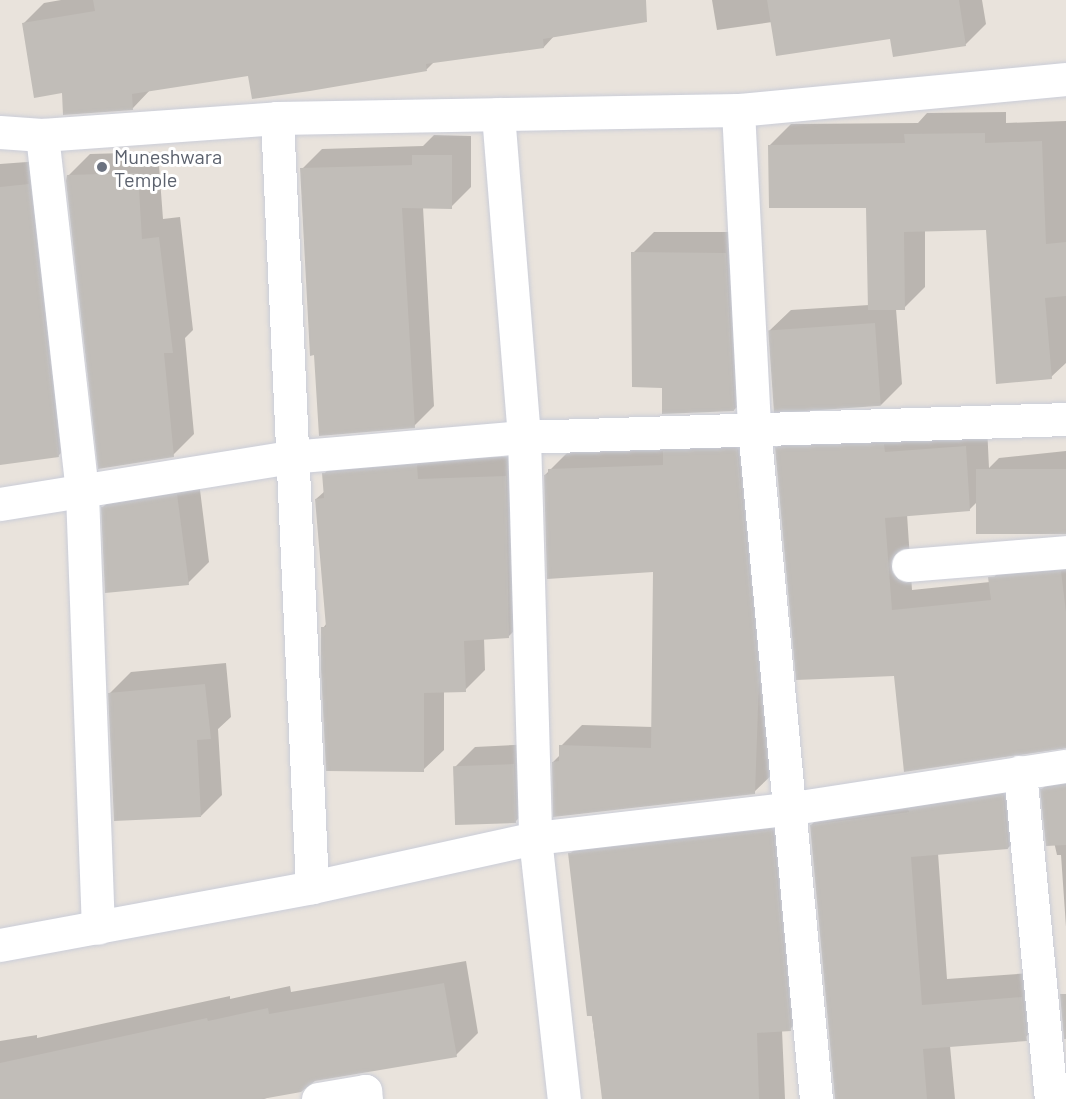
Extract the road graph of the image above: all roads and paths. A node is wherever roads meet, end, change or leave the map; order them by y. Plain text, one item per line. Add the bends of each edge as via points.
1 (1066, 79) edge
2 (738, 110) junction
3 (498, 114) junction
4 (277, 118) junction
5 (0, 132) edge
6 (42, 135) junction
7 (1066, 419) edge
8 (754, 427) junction
9 (524, 437) junction
10 (290, 458) junction
11 (82, 493) junction
12 (0, 504) edge
13 (1066, 552) edge
14 (908, 565) dead end
15 (1066, 766) edge
16 (1020, 772) junction
17 (787, 809) junction
18 (535, 838) junction
19 (312, 887) junction
20 (98, 928) junction
21 (0, 945) edge
22 (318, 1099) edge
23 (366, 1099) edge
24 (564, 1099) edge
25 (816, 1099) edge
26 (1051, 1099) edge

1 - 2 street
2 - 3 street
2 - 8 street
3 - 4 street
3 - 9 street
4 - 6 street
4 - 10 street
5 - 6 street
6 - 11 street
7 - 8 street
8 - 9 street
8 - 17 street
9 - 10 street
9 - 18 street
10 - 11 street
10 - 19 street
11 - 12 street
11 - 20 street
13 - 14 street
15 - 16 street
16 - 17 street
16 - 26 street
17 - 18 street
17 - 25 street
18 - 19 street
18 - 24 street
19 - 20 street
20 - 21 street
22 - 23 street via 365,1091

